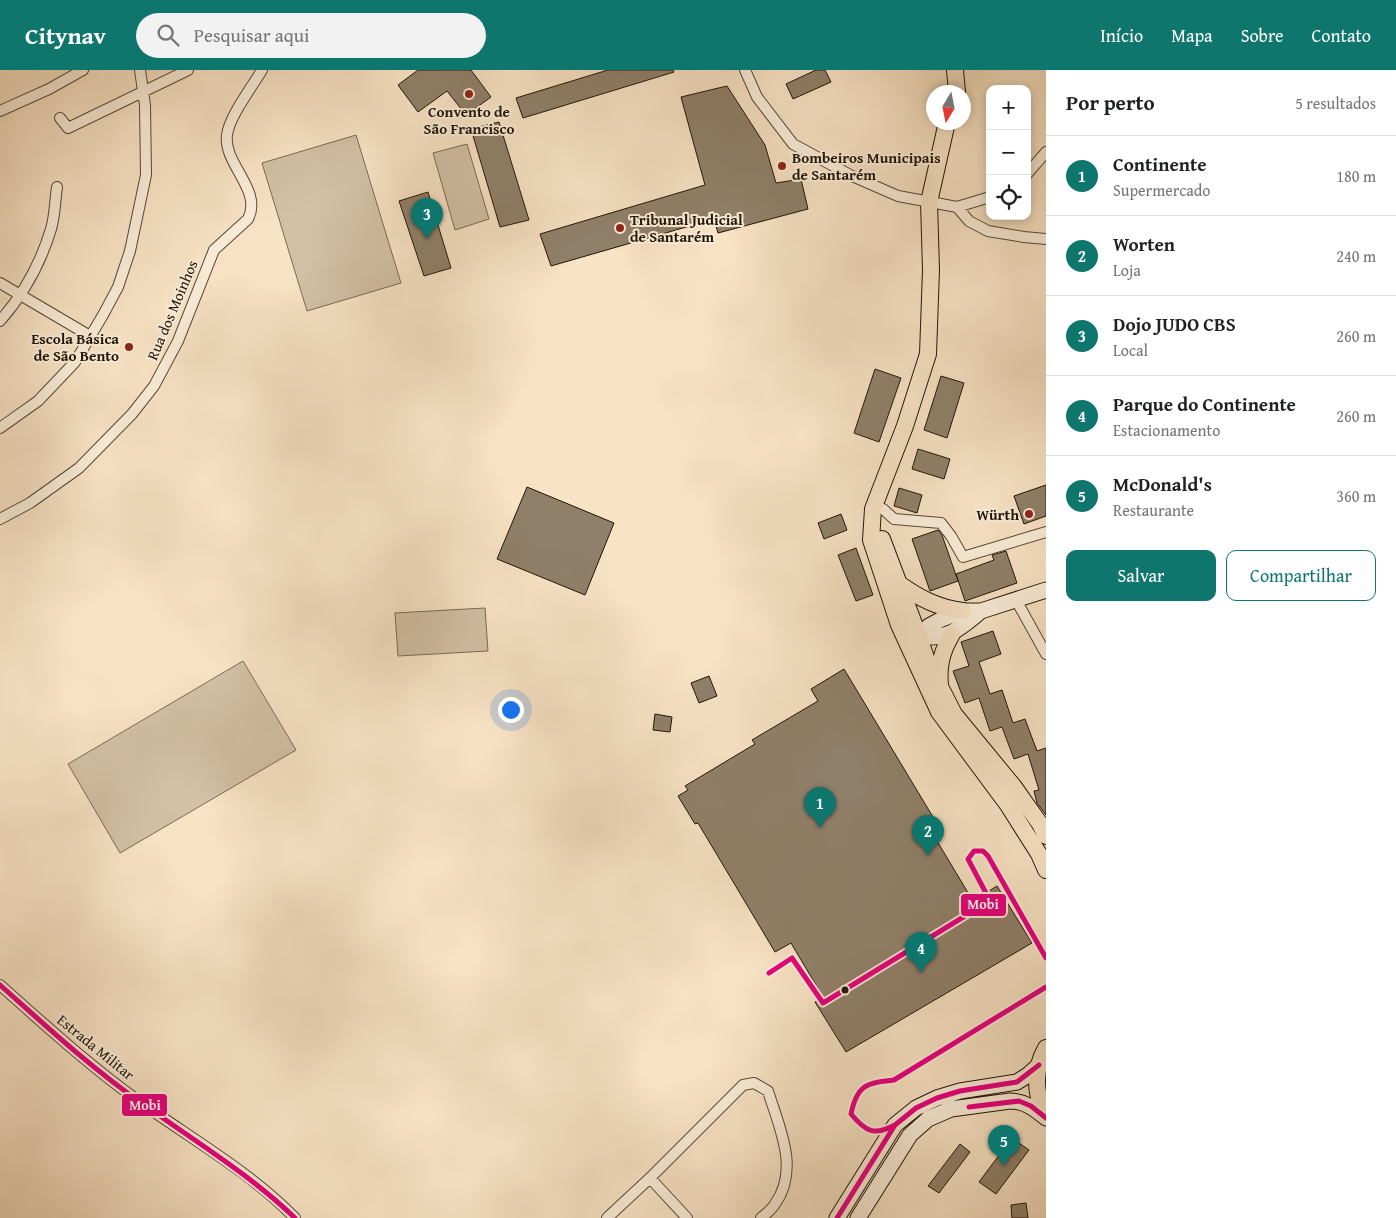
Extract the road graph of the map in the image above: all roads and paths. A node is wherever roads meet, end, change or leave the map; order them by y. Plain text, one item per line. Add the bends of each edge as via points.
1 (83, 70) edge
2 (140, 70) edge
3 (188, 70) edge
4 (262, 70) edge
5 (745, 70) edge
6 (956, 70) edge
7 (957, 85) edge
8 (144, 92) junction
9 (0, 111) edge
10 (60, 118) dead end
11 (945, 130) edge
12 (1046, 152) edge
13 (1031, 169) edge
14 (57, 187) dead end
15 (986, 198) edge
16 (929, 202) junction
17 (957, 207) junction
18 (1046, 239) edge
19 (0, 283) edge
20 (20, 294) junction
21 (0, 320) edge
22 (90, 336) junction
23 (0, 428) edge
24 (885, 474) junction
25 (884, 509) junction
26 (0, 519) edge
27 (1046, 532) edge
28 (898, 583) junction
29 (1046, 590) edge
30 (1016, 600) junction
31 (964, 611) junction
32 (981, 611) junction
33 (952, 634) junction
34 (913, 639) junction
35 (1046, 654) edge
36 (940, 687) junction
37 (1046, 836) edge
38 (1046, 870) edge
39 (0, 985) edge
40 (1046, 1048) edge
41 (1039, 1064) junction
42 (1046, 1116) edge
43 (650, 1178) junction
44 (295, 1218) edge
45 (606, 1218) edge
46 (687, 1218) edge
47 (762, 1218) edge
48 (837, 1218) edge
49 (858, 1218) edge

1 - 9 street
2 - 8 street
3 - 8 street
4 - 26 street, Rua dos Moinhos via 227,134 230,154 250,198 250,214 214,250 178,341 154,386 132,414 78,468 30,503
5 - 16 street via 757,97 793,144 898,196
6 - 7 main road
8 - 10 street via 68,128
8 - 22 street via 146,176 141,203 118,287
11 - 16 main road
12 - 13 street
14 - 20 street via 52,228
15 - 17 street
16 - 17 street
16 - 24 main road via 928,354 905,426
17 - 18 street via 969,221 988,231
19 - 20 street
20 - 21 street
20 - 22 street
22 - 23 street via 75,362 38,401
24 - 25 main road
24 - 34 main road via 873,509 871,540 900,625
25 - 27 street via 894,519 941,523 963,558
25 - 28 main road via 882,540
28 - 31 main road via 928,602 948,610
28 - 34 main road
29 - 30 street
30 - 32 street
30 - 35 street
31 - 32 street
31 - 34 street via 929,626
32 - 33 street
33 - 34 street
33 - 36 main road via 943,649
34 - 36 main road
34 - 38 main road via 939,712 1008,805
36 - 37 main road via 954,714 1014,787
39 - 44 street, Estrada Militar via 138,1101 233,1166
40 - 41 main road
41 - 42 main road via 1037,1091
41 - 48 street via 1017,1082 960,1092 916,1108 895,1125
42 - 49 street via 1019,1101 1010,1101 951,1109 928,1119 910,1135
43 - 45 street
43 - 46 street
43 - 47 street via 743,1085 754,1084 768,1091 787,1154 788,1168 780,1196

